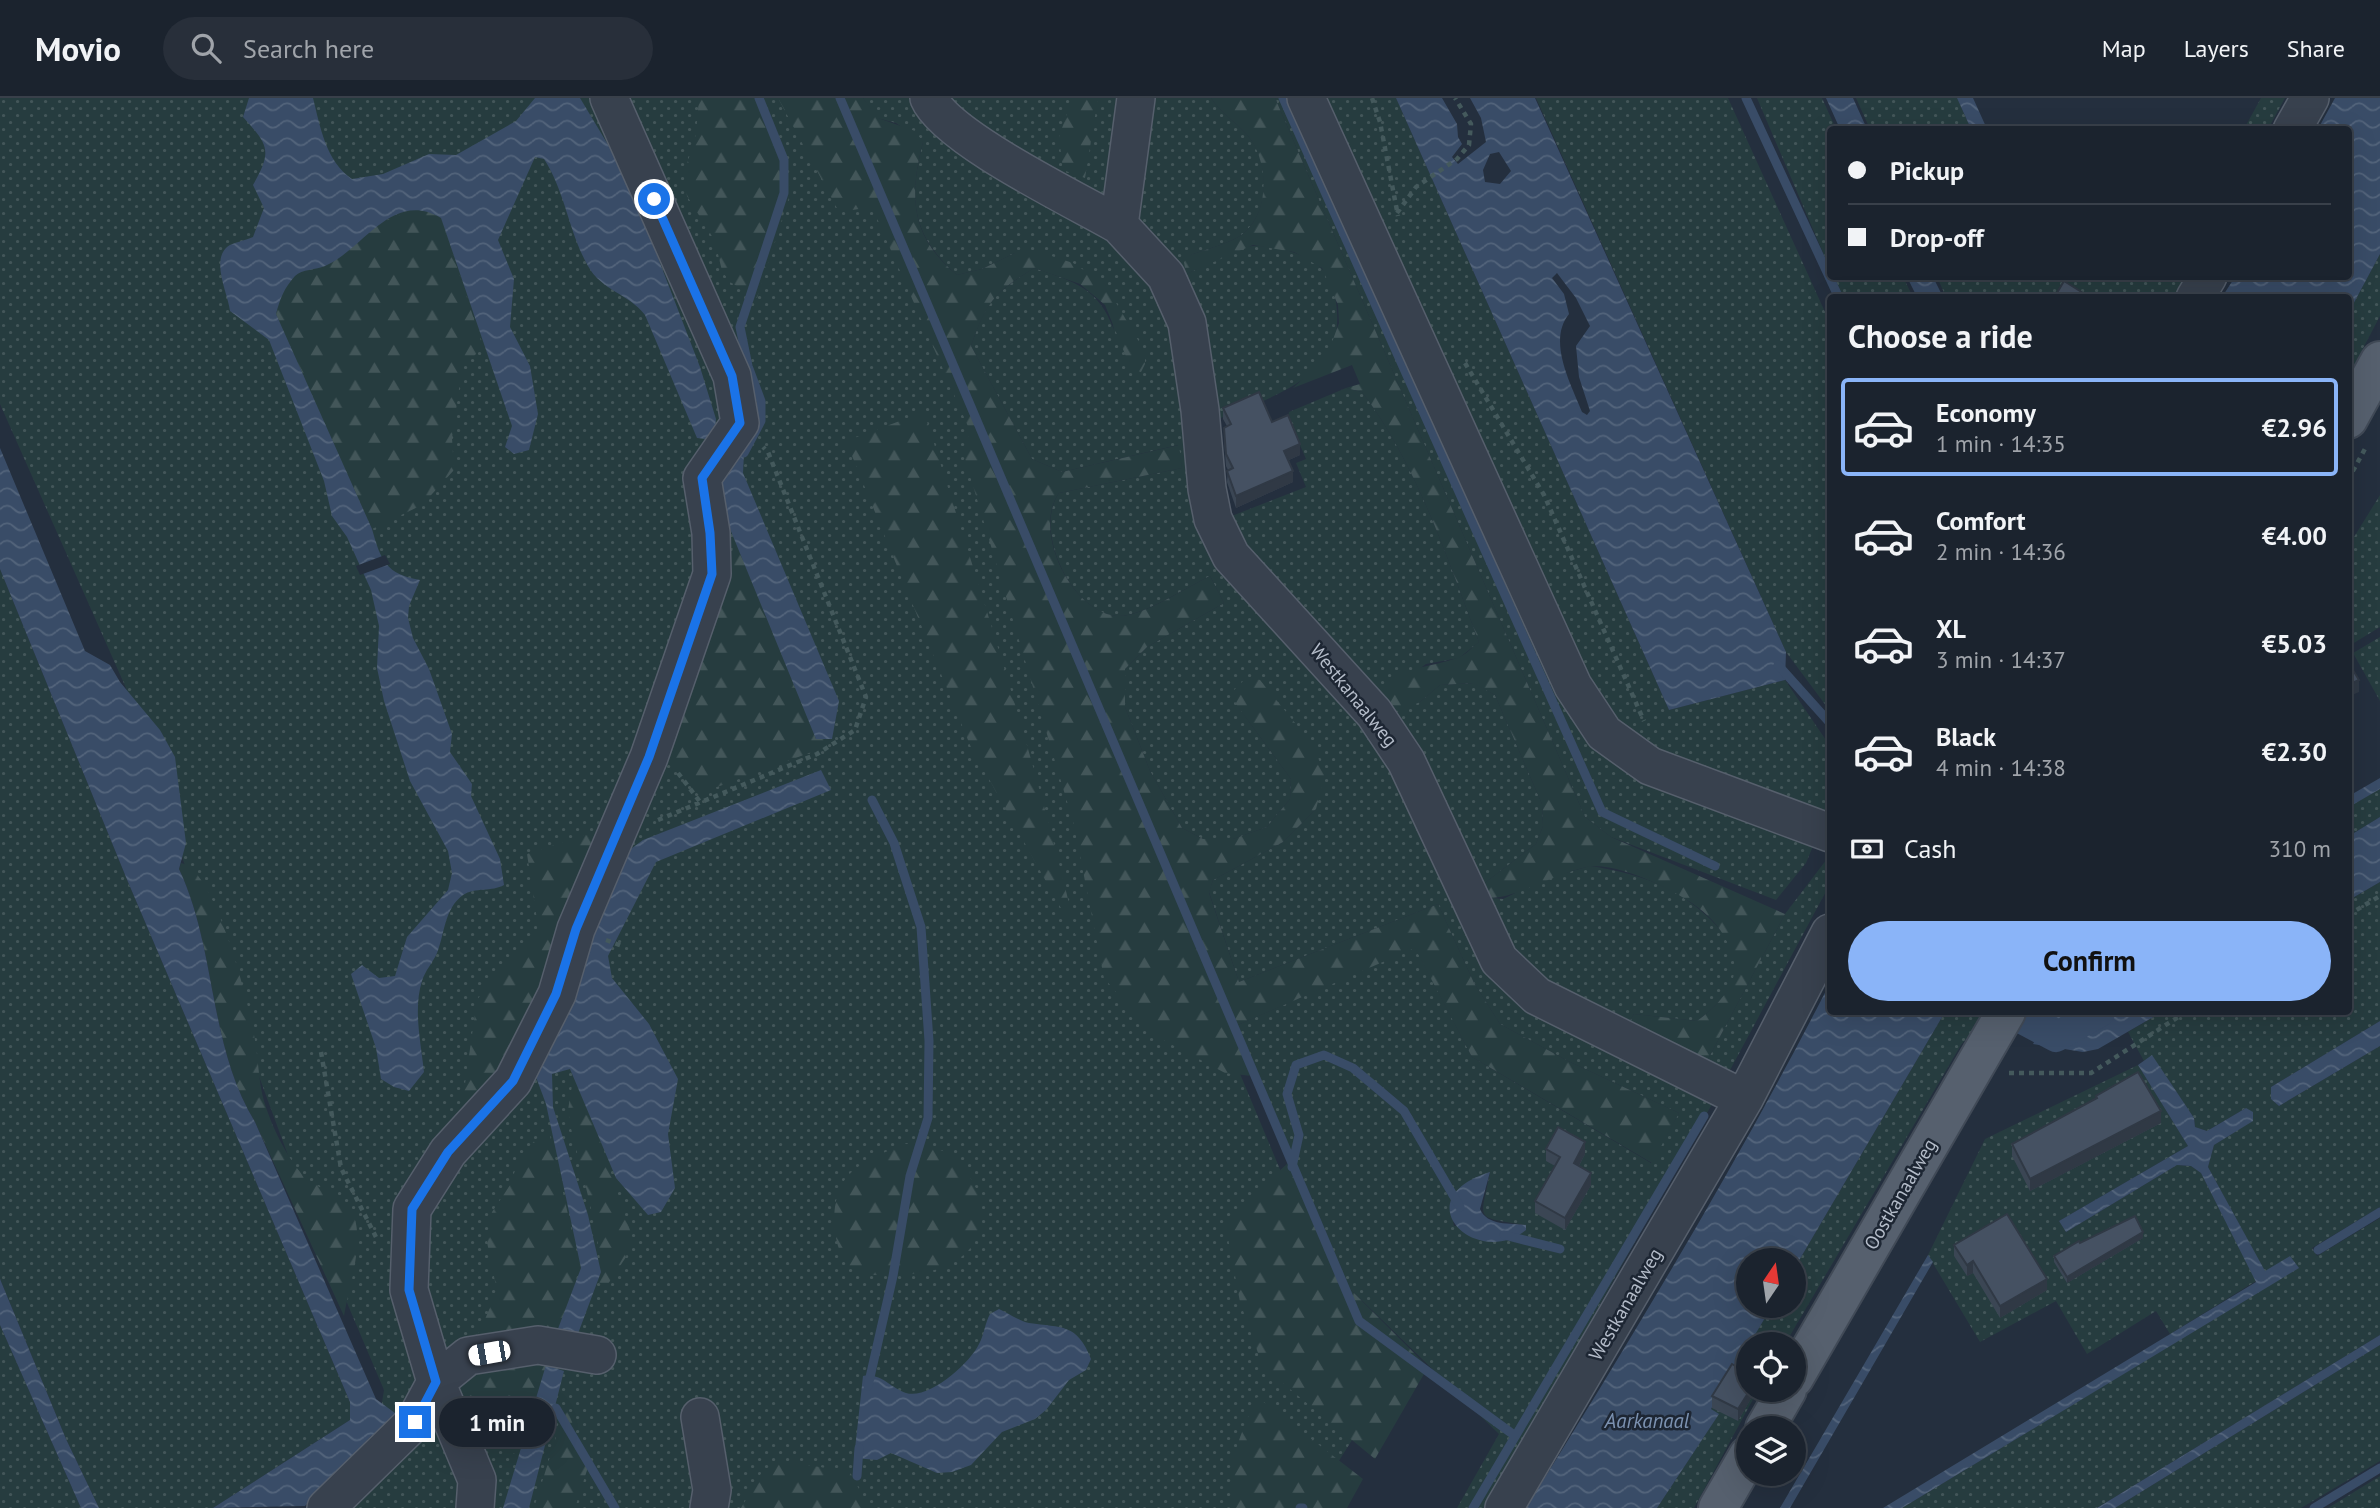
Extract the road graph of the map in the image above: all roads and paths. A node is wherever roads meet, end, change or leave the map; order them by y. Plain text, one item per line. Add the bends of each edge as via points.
1 (610, 98) edge
2 (929, 98) edge
3 (1136, 98) edge
4 (1306, 98) edge
5 (1372, 98) edge
6 (1455, 98) edge
7 (2310, 98) edge
8 (2294, 126) edge
9 (1397, 213) junction
10 (1119, 225) junction
11 (1401, 226) dead end
12 (1462, 358) dead end
13 (2380, 361) edge
14 (2358, 433) edge
15 (768, 452) dead end
16 (2352, 461) edge
17 (1656, 768) junction
18 (1827, 832) edge
19 (618, 836) junction
20 (2380, 896) edge
21 (2352, 913) edge
22 (1827, 939) edge
23 (2006, 1015) edge
24 (2181, 1015) edge
25 (321, 1052) dead end
26 (1994, 1062) junction
27 (1744, 1099) junction
28 (409, 1290) junction
29 (597, 1355) dead end
30 (1806, 1359) edge
31 (436, 1382) junction
32 (700, 1417) dead end
33 (1736, 1477) edge
34 (326, 1508) edge
35 (475, 1508) edge
36 (709, 1508) edge
37 (1504, 1508) edge
38 (1718, 1508) edge

1 - 19 street via 732,376 740,423 702,478 712,574
2 - 10 street, Westkanaalweg via 933,108 970,138
3 - 10 street
4 - 17 street via 1573,686 1604,733
5 - 9 path
6 - 9 path via 1471,124 1469,145 1457,159 1416,187
7 - 8 street
9 - 11 path
10 - 27 street, Westkanaalweg via 1166,275 1187,323 1207,489 1213,519 1231,556 1374,713 1406,761 1499,960 1537,996
12 - 17 path via 1544,495 1658,754
13 - 14 main road
14 - 16 path
15 - 19 path via 866,696 855,730 817,754
17 - 18 street
19 - 28 street via 576,929 556,994 513,1081 448,1152 412,1209
20 - 21 path
22 - 27 street, Westkanaalweg
23 - 26 main road, Oostkanaalweg
24 - 26 path via 2091,1073
25 - 28 path via 341,1168
26 - 30 main road, Oostkanaalweg
27 - 37 street, Westkanaalweg
28 - 31 street
29 - 31 street via 538,1345 468,1356
31 - 34 street via 415,1422
31 - 35 street via 477,1480
32 - 36 street via 712,1490
33 - 38 main road

